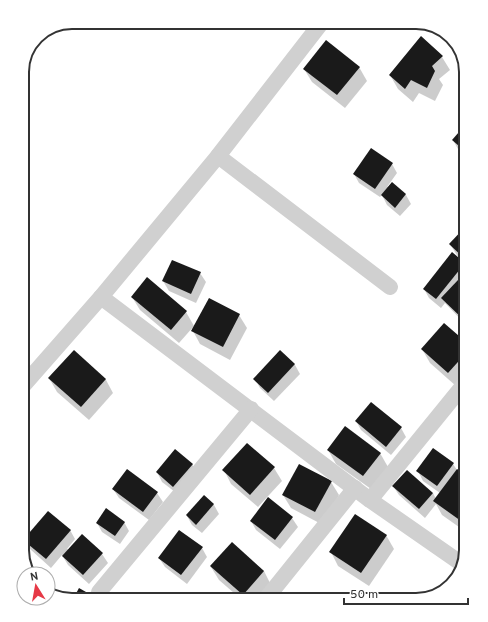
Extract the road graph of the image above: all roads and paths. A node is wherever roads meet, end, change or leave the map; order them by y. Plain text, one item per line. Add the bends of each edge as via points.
1 (317, 29) edge
2 (218, 156) junction
3 (390, 286) dead end
4 (101, 297) junction
5 (29, 379) edge
6 (459, 391) edge
7 (251, 410) junction
8 (355, 488) junction
9 (370, 500) junction
10 (458, 561) edge
11 (99, 592) dead end
12 (270, 593) edge

1 - 2 street
2 - 3 street
2 - 4 street
4 - 5 street
4 - 7 street
6 - 9 street
7 - 8 street
7 - 11 street
8 - 9 street
8 - 12 street
9 - 10 street

